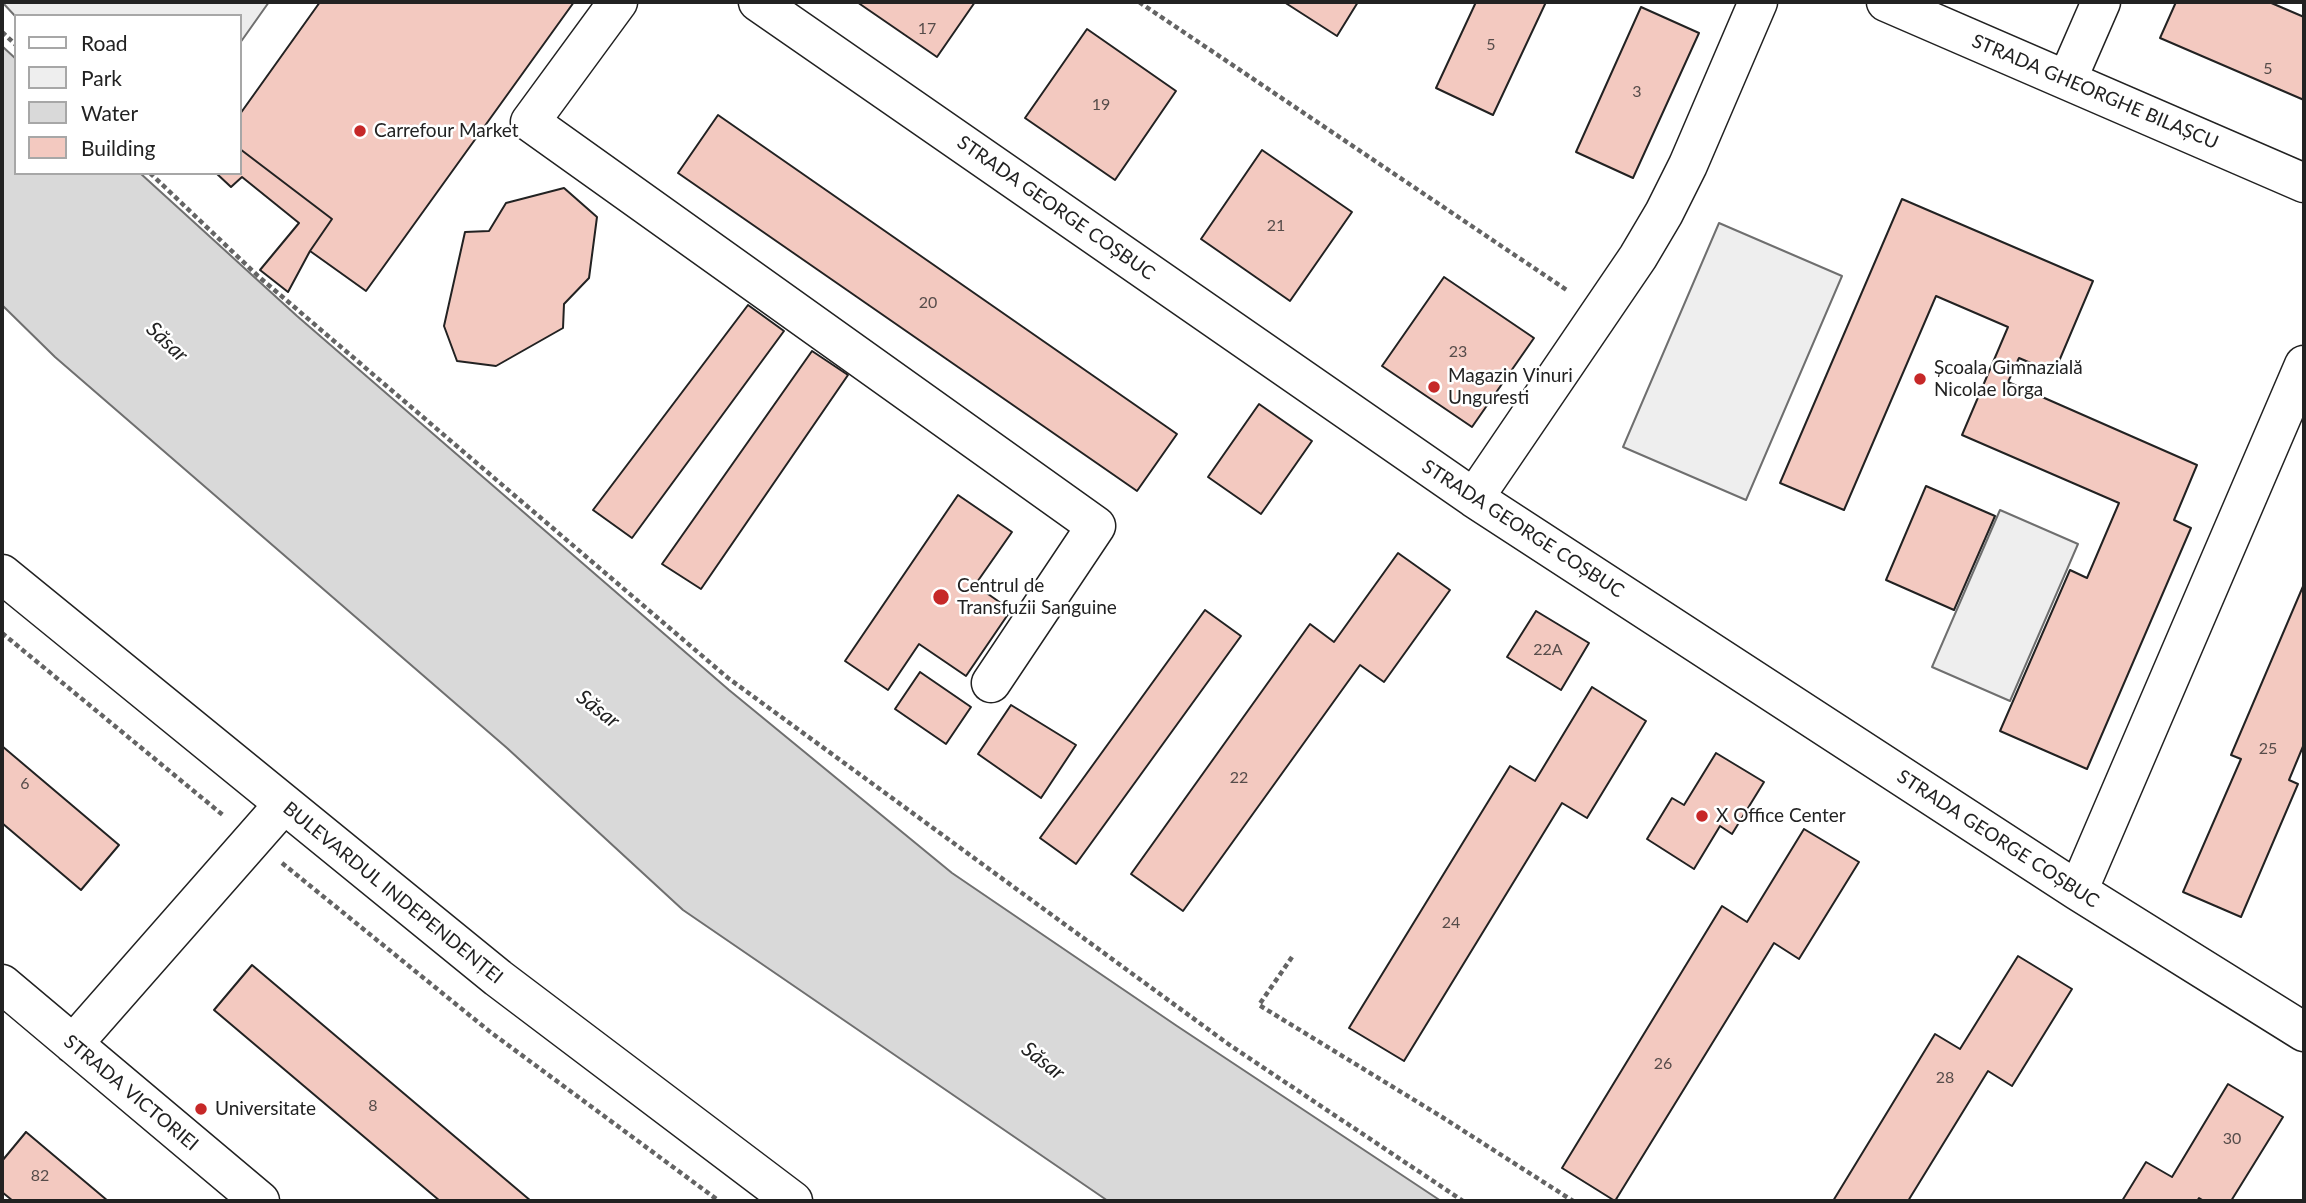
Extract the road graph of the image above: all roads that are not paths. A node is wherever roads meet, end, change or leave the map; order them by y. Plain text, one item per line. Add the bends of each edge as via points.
1 (618, 2) edge
2 (758, 2) edge
3 (1758, 2) edge
4 (1886, 2) edge
5 (2101, 2) edge
6 (2067, 80) junction
7 (2304, 183) edge
8 (2304, 365) edge
9 (1474, 498) junction
10 (2, 574) edge
11 (991, 682) dead end
12 (283, 805) junction
13 (2078, 891) junction
14 (6, 998) edge
15 (2304, 1032) edge
16 (73, 1044) junction
17 (260, 1201) edge
18 (793, 1201) edge

1 - 11 street via 530,122 1096,526
2 - 9 street, STRADA GEORGE COȘBUC
3 - 9 street via 1664,213
4 - 6 street, STRADA GHEORGHE BILAȘCU
5 - 6 street
6 - 7 street, STRADA GHEORGHE BILAȘCU
8 - 13 street
9 - 13 street, STRADA GEORGE COȘBUC
10 - 12 street, BULEVARDUL INDEPENDENȚEI
12 - 16 street
12 - 18 street, BULEVARDUL INDEPENDENȚEI via 498,978
13 - 15 street, STRADA GEORGE COȘBUC
14 - 16 street, STRADA VICTORIEI
16 - 17 street, STRADA VICTORIEI

